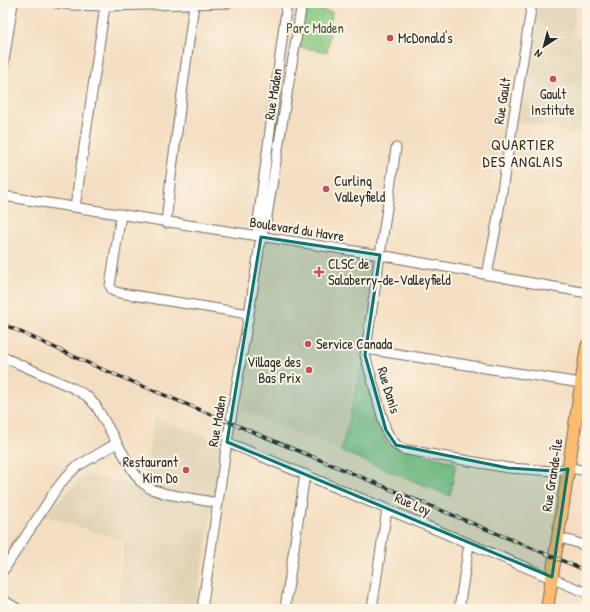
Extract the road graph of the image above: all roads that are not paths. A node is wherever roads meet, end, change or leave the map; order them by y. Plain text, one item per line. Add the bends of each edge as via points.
1 (13, 3) edge
2 (57, 3) edge
3 (229, 3) edge
4 (287, 3) edge
5 (302, 3) edge
6 (532, 3) edge
7 (194, 4) edge
8 (105, 6) junction
9 (3, 67) edge
10 (396, 148) dead end
11 (3, 196) edge
12 (76, 207) junction
13 (121, 214) junction
14 (166, 223) junction
15 (261, 237) junction
16 (380, 255) junction
17 (487, 275) junction
18 (587, 293) edge
19 (250, 314) junction
20 (587, 346) edge
21 (366, 349) junction
22 (3, 357) edge
23 (584, 383) edge
24 (227, 442) junction
25 (117, 443) junction
26 (568, 468) junction
27 (587, 471) edge
28 (305, 474) junction
29 (218, 503) junction
30 (387, 509) junction
31 (558, 537) junction
32 (469, 544) junction
33 (587, 546) edge
34 (3, 571) edge
35 (552, 577) junction
36 (587, 593) edge
37 (3, 600) edge
38 (18, 609) edge
39 (202, 609) edge
40 (285, 609) edge
41 (372, 609) edge
42 (459, 609) edge
43 (547, 609) edge

1 - 9 street
2 - 8 street
3 - 7 street
4 - 15 street, Rue Maden via 257,227
5 - 15 street, Rue Maden via 266,222
6 - 17 street, Rue Gault
7 - 8 street
7 - 14 street
8 - 12 street
10 - 16 street, Rue Danis
11 - 12 street, Boulevard du Havre
12 - 13 street, Boulevard du Havre
13 - 14 street, Boulevard du Havre
13 - 19 street via 110,286 113,291
14 - 15 street, Boulevard du Havre
15 - 16 street, Boulevard du Havre
15 - 19 street, Rue Maden
16 - 17 street, Boulevard du Havre
16 - 21 street, Rue Danis
17 - 18 street, Boulevard du Havre
19 - 24 street, Rue Maden
20 - 23 main road, Rue Grande-Île
21 - 23 street
21 - 26 street, Rue Danis via 366,364 386,430 391,440 402,449 508,468 554,471
22 - 25 street via 87,396 96,406
23 - 26 main road, Rue Grande-Île
24 - 28 street, Rue Loy
24 - 29 street, Rue Maden
25 - 29 street via 140,481 151,489
25 - 34 street via 76,467 65,478
26 - 27 street, Rue Danis
26 - 31 main road, Rue Grande-Île
28 - 30 street, Rue Loy
28 - 40 street
29 - 39 street, Rue Maden
30 - 32 street, Rue Loy
30 - 41 street
31 - 33 street
31 - 35 main road, Rue Grande-Île
32 - 35 street, Rue Loy
32 - 42 street
35 - 36 street, Rue Loy
35 - 43 main road, Rue Grande-Île
37 - 38 street

